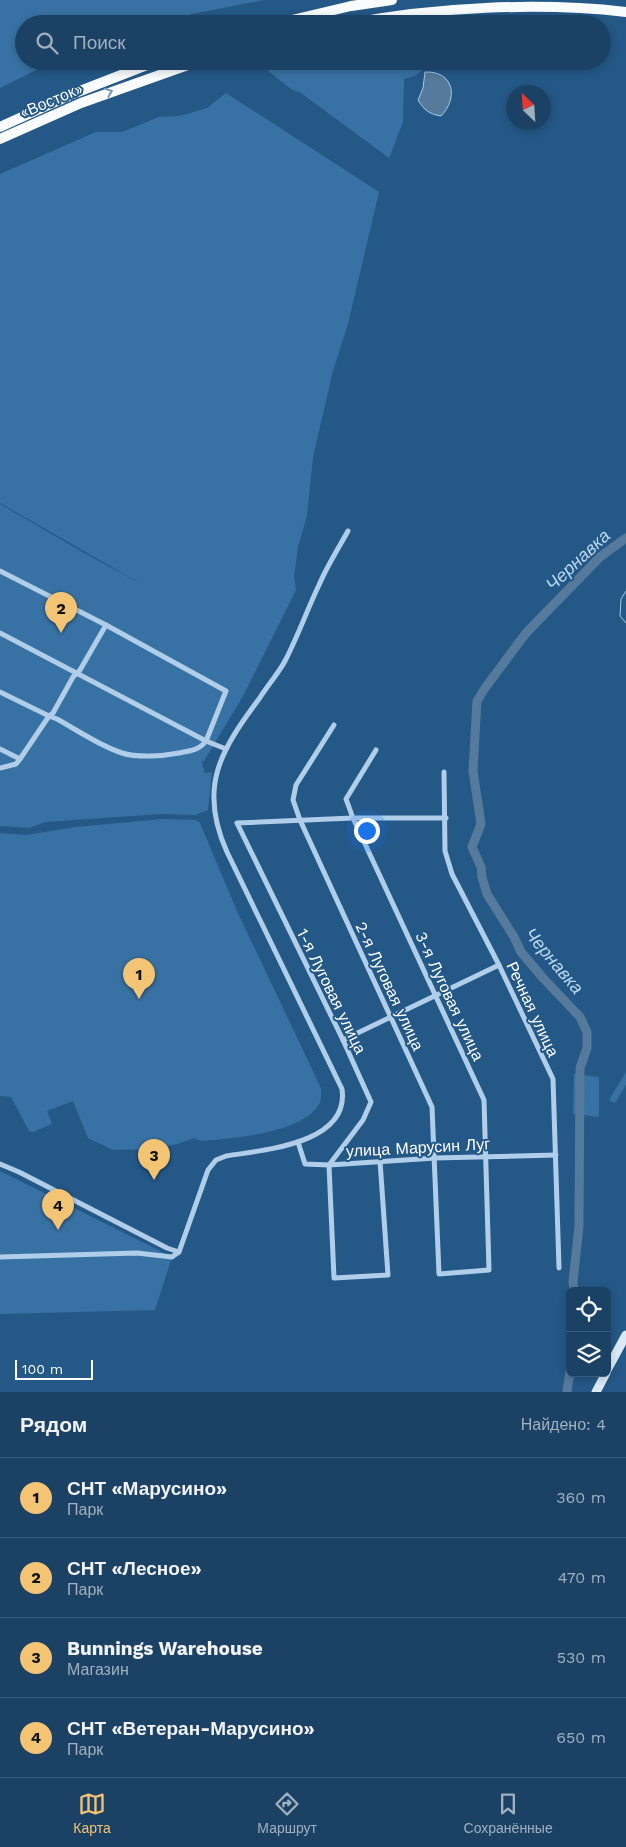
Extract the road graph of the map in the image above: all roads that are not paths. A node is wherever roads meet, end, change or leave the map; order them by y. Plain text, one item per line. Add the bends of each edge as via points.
1 (392, 0) edge
2 (626, 12) edge
3 (312, 15) edge
4 (406, 15) edge
5 (135, 70) edge
6 (173, 70) edge
7 (0, 127) edge
8 (0, 139) edge
9 (348, 531) dead end
10 (0, 571) edge
11 (106, 626) junction
12 (0, 633) edge
13 (77, 673) junction
14 (0, 692) edge
15 (49, 716) junction
16 (334, 726) dead end
17 (206, 741) junction
18 (0, 749) edge
19 (226, 749) junction
20 (376, 750) dead end
21 (20, 759) junction
22 (0, 768) edge
23 (444, 772) dead end
24 (353, 818) junction
25 (446, 818) junction
26 (300, 820) junction
27 (499, 965) junction
28 (434, 996) junction
29 (390, 1016) junction
30 (343, 1040) junction
31 (298, 1142) junction
32 (556, 1155) junction
33 (485, 1156) junction
34 (435, 1158) junction
35 (380, 1161) junction
36 (0, 1164) edge
37 (329, 1165) junction
38 (179, 1252) junction
39 (0, 1257) edge
40 (559, 1268) dead end
41 (439, 1274) joint
42 (626, 1335) edge
43 (611, 1363) edge
44 (604, 1377) edge
45 (596, 1392) edge

1 - 3 highway
2 - 4 highway via 480,8
5 - 7 highway, «Восток»
8 -> 6 highway, «Восток» via 89,100
9 - 19 street via 320,582 284,663
10 - 11 street
11 - 13 street
11 - 17 street via 226,691
12 - 13 street
13 - 15 street
13 - 17 street
14 - 15 street
15 - 17 street via 123,754 170,754 196,750
15 - 21 street
16 - 26 street, 2-я Луговая улица via 296,785 294,800
17 - 19 street
18 - 21 street
19 - 31 street via 214,795 218,829 342,1089 342,1102 334,1120 320,1132
20 - 24 street, 3-я Луговая улица via 346,799
21 - 22 street via 16,764
23 - 25 street, Речная улица
24 - 25 street
24 - 26 street
24 - 28 street, 3-я Луговая улица
25 - 27 street, Речная улица via 445,851 452,874
26 - 29 street, 2-я Луговая улица
26 - 30 street, 1-я Луговая улица via 236,822
27 - 28 street
27 - 32 street, Речная улица via 553,1078
28 - 29 street
28 - 33 street, 3-я Луговая улица via 484,1100
29 - 30 street
29 - 34 street, 2-я Луговая улица via 432,1107
30 - 37 street, 1-я Луговая улица via 371,1102 363,1120
31 - 37 street, улица Марусин Луг via 305,1164
31 - 38 street via 216,1160 208,1170
32 - 33 street, улица Марусин Луг
32 - 40 street, Речная улица
33 - 34 street, улица Марусин Луг
33 - 41 street, 3-я Луговая улица via 489,1270
34 - 35 street, улица Марусин Луг
34 - 41 street, 2-я Луговая улица
35 - 37 street, улица Марусин Луг
35 - 37 street via 388,1275 334,1278
36 - 38 street
38 - 39 street via 172,1257 137,1253
42 - 43 main road
44 - 45 main road

